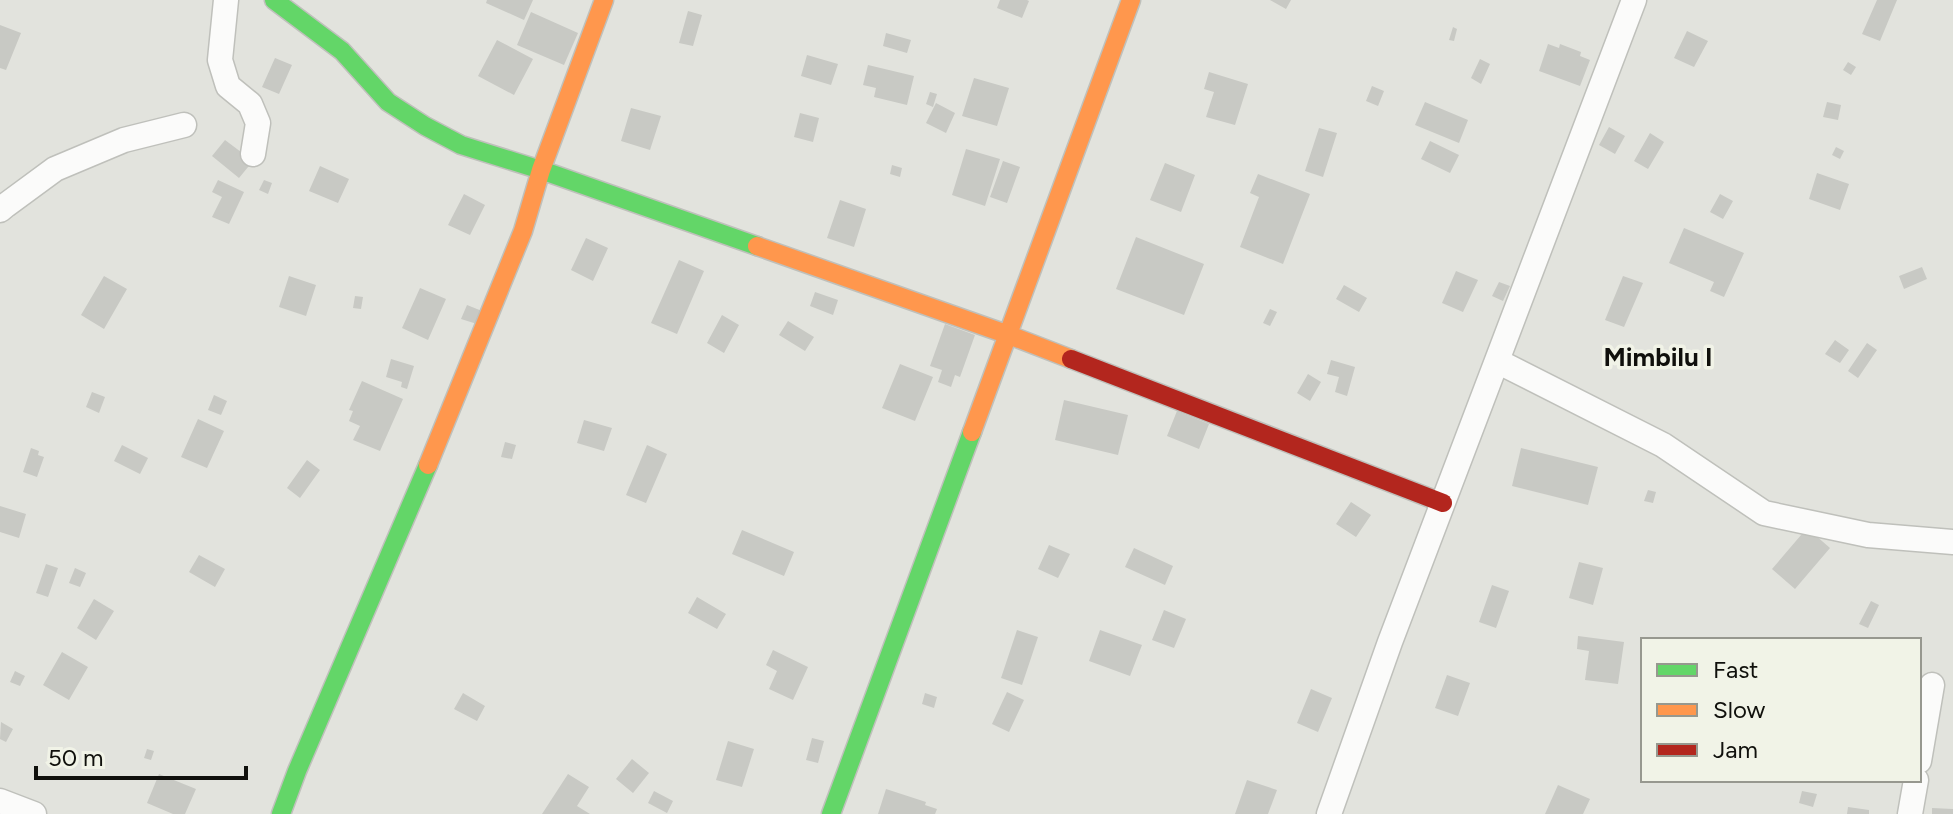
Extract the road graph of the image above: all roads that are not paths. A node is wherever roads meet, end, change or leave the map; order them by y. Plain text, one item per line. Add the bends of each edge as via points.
1 (226, 0) edge
2 (274, 0) edge
3 (604, 0) edge
4 (1131, 0) edge
5 (1634, 0) edge
6 (184, 125) dead end
7 (253, 154) dead end
8 (541, 170) junction
9 (0, 210) edge
10 (1009, 335) junction
11 (1497, 361) junction
12 (1443, 503) junction
13 (1953, 542) edge
14 (1932, 685) dead end
15 (1921, 749) edge
16 (1916, 782) edge
17 (0, 801) edge
18 (34, 814) edge
19 (281, 814) edge
20 (831, 814) edge
21 (1329, 814) edge
22 (1910, 814) edge

1 - 7 street via 220,60 228,86 250,104 258,123
2 - 8 street via 342,51 388,102 425,126 461,145
3 - 8 street
4 - 10 street
5 - 11 street
6 - 9 street via 124,140 55,169
8 - 10 street
8 - 19 street via 523,231 453,406
10 - 12 street
10 - 20 street
11 - 12 street
11 - 13 street via 1663,445 1764,513 1868,535
12 - 21 street
14 - 15 street
16 - 22 street
17 - 18 street

